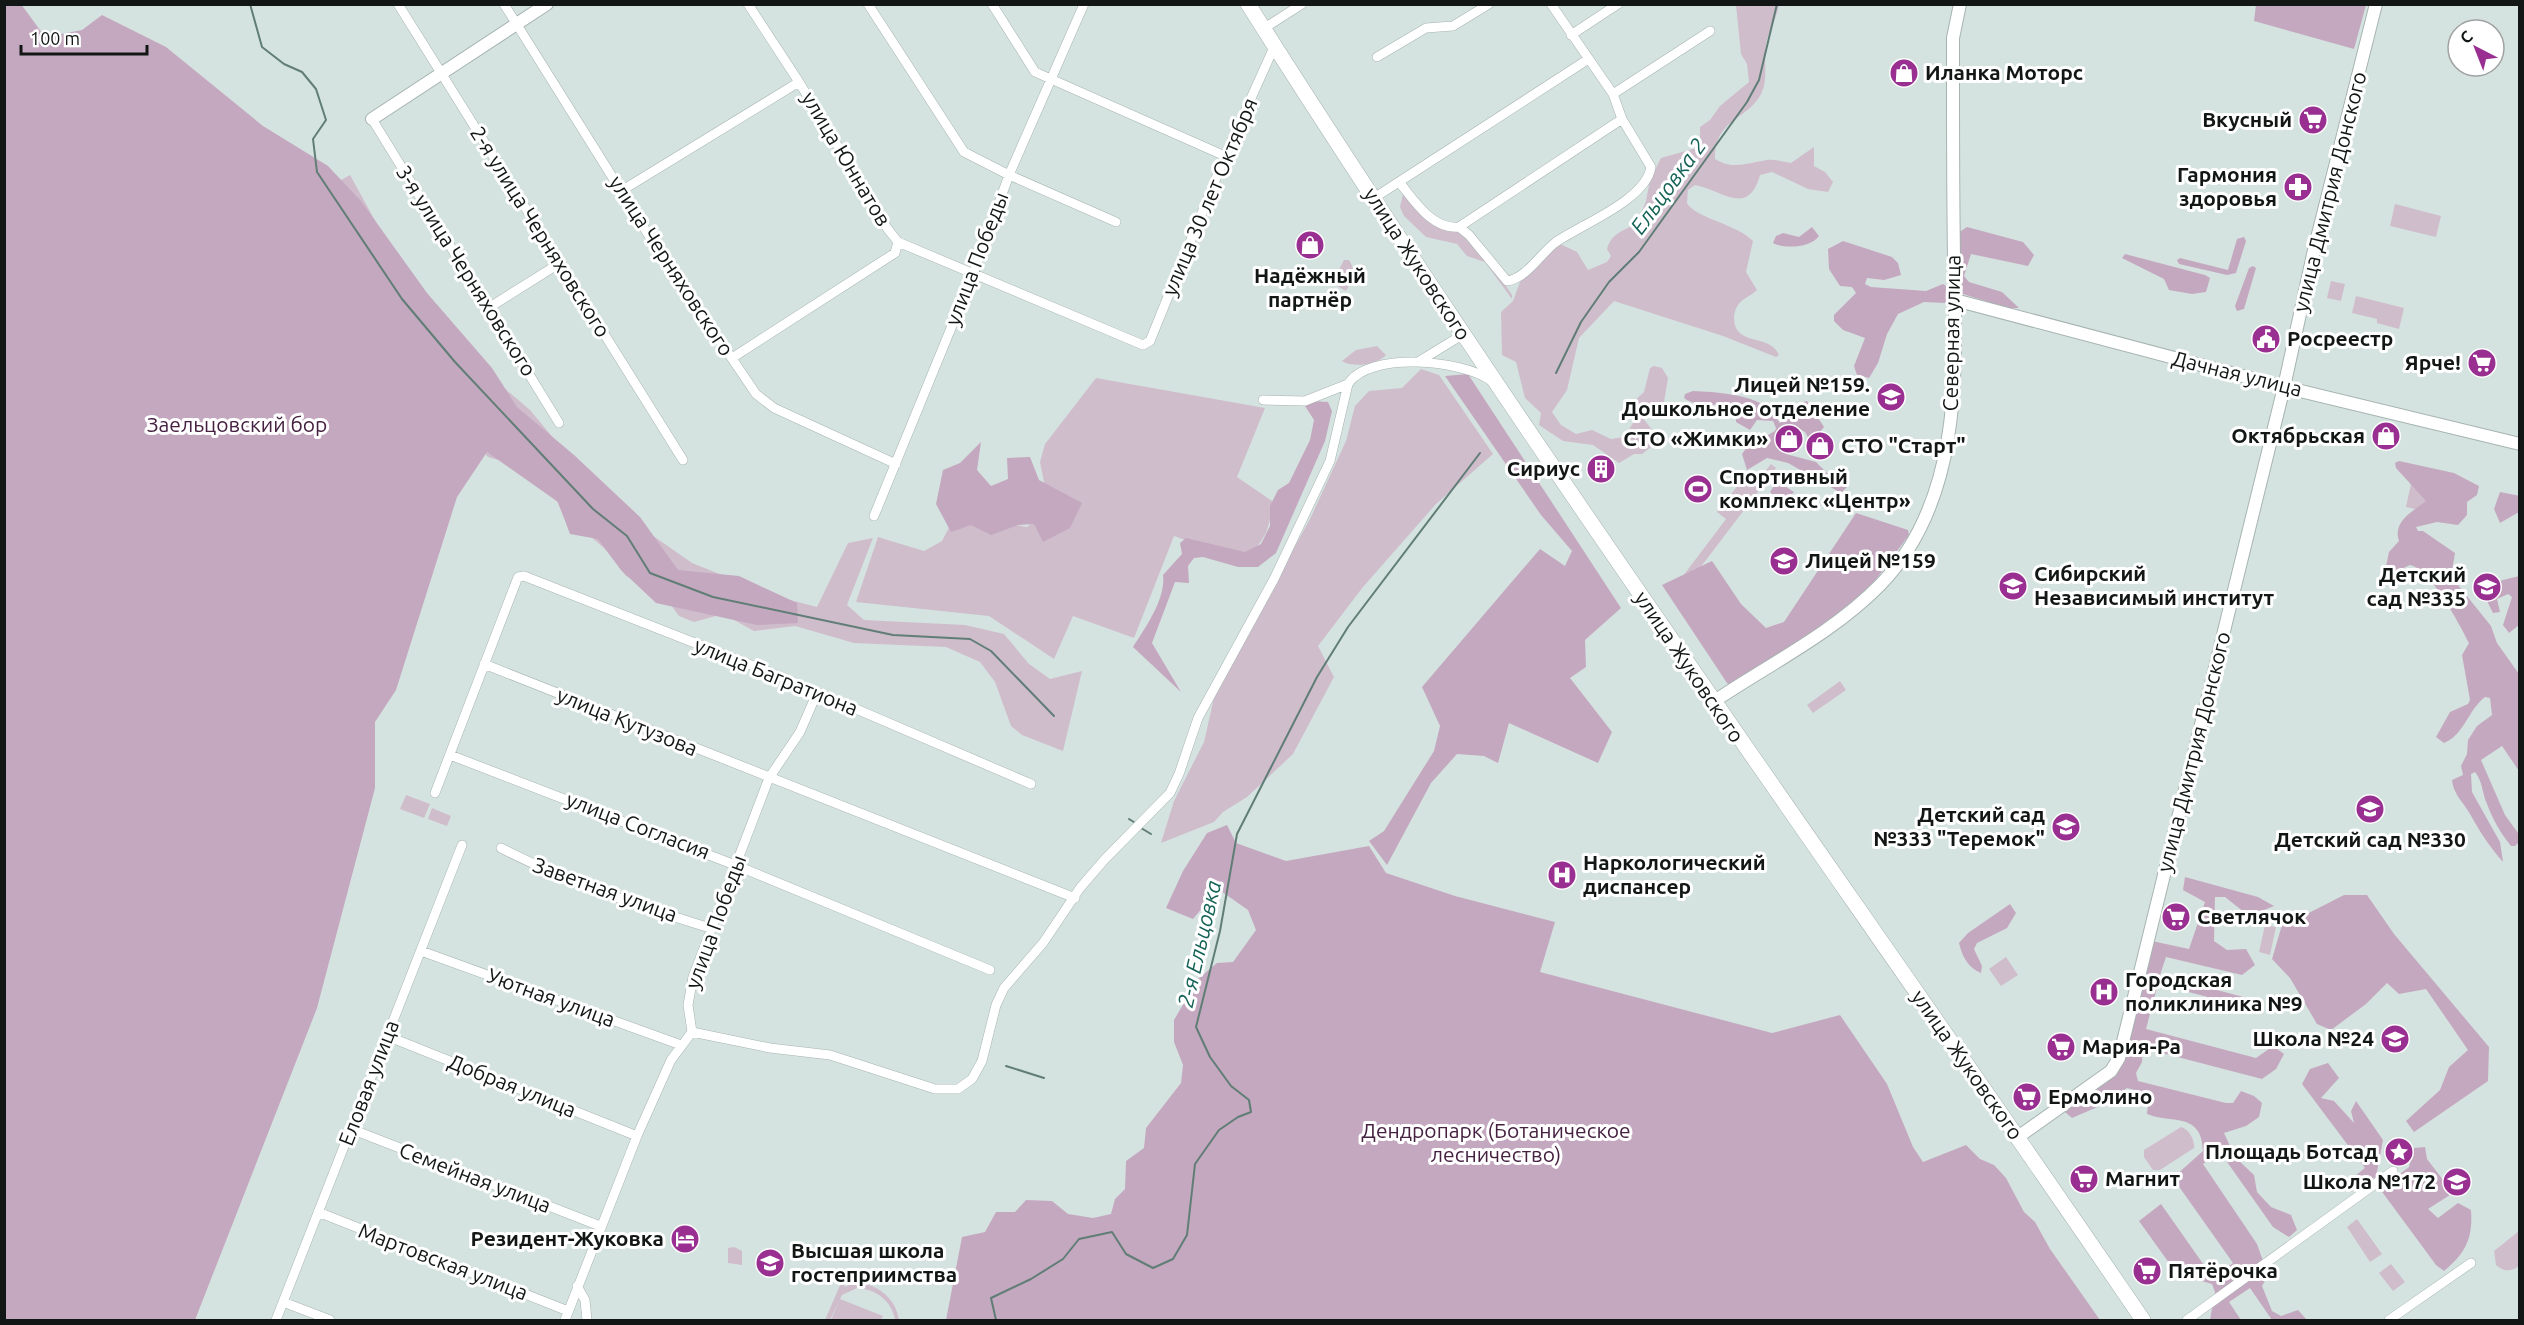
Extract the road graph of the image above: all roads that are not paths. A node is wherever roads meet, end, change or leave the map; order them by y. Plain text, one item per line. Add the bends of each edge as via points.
1 (398, 4) edge
2 (504, 4) edge
3 (547, 4) edge
4 (748, 4) edge
5 (868, 4) edge
6 (992, 4) edge
7 (1084, 4) edge
8 (1248, 4) edge
9 (1302, 4) edge
10 (1489, 4) edge
11 (1551, 4) edge
12 (1618, 4) edge
13 (1960, 4) edge
14 (2376, 4) edge
15 (517, 25) junction
16 (1263, 29) junction
17 (1710, 31) dead end
18 (1571, 35) junction
19 (1274, 46) junction
20 (1377, 57) dead end
21 (1587, 60) junction
22 (441, 74) junction
23 (1049, 79) junction
24 (799, 82) junction
25 (1613, 94) junction
26 (372, 119) joint
27 (1622, 119) junction
28 (1225, 156) junction
29 (1009, 176) junction
30 (1399, 182) junction
31 (621, 191) junction
32 (1374, 198) junction
33 (1116, 222) dead end
34 (1459, 227) junction
35 (898, 242) junction
36 (560, 263) junction
37 (974, 272) junction
38 (1955, 300) junction
39 (490, 307) junction
40 (1462, 334) junction
41 (1143, 345) joint
42 (732, 358) junction
43 (1415, 363) junction
44 (1348, 384) junction
45 (1495, 384) junction
46 (2284, 387) junction
47 (1263, 400) dead end
48 (559, 423) dead end
49 (2520, 444) edge
50 (683, 460) dead end
51 (896, 464) junction
52 (874, 516) dead end
53 (484, 664) junction
54 (817, 693) junction
55 (1713, 702) junction
56 (450, 754) junction
57 (769, 778) junction
58 (1031, 784) dead end
59 (435, 793) dead end
60 (462, 845) dead end
61 (501, 849) dead end
62 (735, 865) junction
63 (1075, 898) junction
64 (710, 928) junction
65 (421, 951) junction
66 (990, 970) dead end
67 (692, 1032) junction
68 (387, 1036) junction
69 (681, 1045) junction
70 (351, 1129) junction
71 (637, 1136) junction
72 (2018, 1137) junction
73 (2393, 1171) dead end
74 (318, 1212) junction
75 (600, 1226) junction
76 (2471, 1263) dead end
77 (577, 1286) junction
78 (283, 1302) junction
79 (567, 1316) edge
80 (276, 1320) edge
81 (330, 1320) edge
82 (587, 1320) edge
83 (2143, 1320) edge
84 (2187, 1320) edge
85 (2389, 1320) edge

1 - 22 street, 2-я улица Черняховского
2 - 15 street, улица Черняховского
3 - 15 street
4 - 24 street, улица Юннатов
5 - 29 street via 964,152
6 - 23 street via 1035,72
7 - 23 street, улица Победы
8 - 16 main road, улица Жуковского
9 - 16 street
10 - 20 street via 1453,26 1426,28
11 - 18 street
12 - 18 street
13 - 38 street, Северная улица via 1953,38
14 - 46 street, улица Дмитрия Донского
15 - 22 street
15 - 31 street, улица Черняховского
16 - 19 main road, улица Жуковского
17 - 25 street
18 - 21 street
19 - 28 street, улица 30 лет Октября
19 - 32 main road, улица Жуковского
21 - 25 street
21 - 30 street
22 - 26 street
22 - 36 street, 2-я улица Черняховского
23 - 28 street
23 - 29 street, улица Победы
24 - 31 street
24 - 35 street, улица Юннатов
25 - 27 street
26 - 39 street, 3-я улица Черняховского
27 - 34 street
27 - 34 street via 1651,167 1645,183 1604,217 1556,242 1516,280 1507,281
28 - 41 street, улица 30 лет Октября via 1150,341
29 - 33 street
29 - 37 street, улица Победы
30 - 32 street
30 - 34 street via 1437,222 1449,228
31 - 42 street, улица Черняховского
32 - 40 main road, улица Жуковского
35 - 37 street, улица Юннатов
35 - 42 street via 895,253
36 - 39 street
36 - 50 street, 2-я улица Черняховского
37 - 41 street, улица Юннатов
37 - 51 street, улица Победы
38 - 46 street, Дачная улица
38 - 55 street, Северная улица via 1955,394 1924,522 1882,583 1857,606
39 - 48 street, 3-я улица Черняховского
40 - 43 street
40 - 45 main road, улица Жуковского
42 - 51 street, улица Черняховского via 756,393 774,408
43 - 44 street via 1369,370
43 - 45 street via 1455,365 1473,370
44 - 47 street via 1305,401
44 - 63 street via 1330,461 1274,579 1198,718 1170,793 1137,825
45 - 55 main road, улица Жуковского
46 - 49 street, Дачная улица
46 - 72 street, улица Дмитрия Донского via 2119,1058 2111,1071
51 - 52 street, улица Победы
53 - 54 street, улица Багратиона via 518,577 524,576
53 - 56 street
53 - 57 street, улица Кутузова
54 - 57 street, улица Победы via 801,732
54 - 58 street, улица Багратиона
55 - 72 main road, улица Жуковского
56 - 59 street
56 - 62 street, улица Согласия
57 - 62 street, улица Победы
57 - 63 street, улица Кутузова
60 - 65 street, Еловая улица
61 - 64 street, Заветная улица via 553,873
62 - 64 street, улица Победы
62 - 66 street, улица Согласия
63 - 67 street via 1004,988 982,1061 972,1079 958,1089 935,1089 830,1055
64 - 67 street, улица Победы via 689,992
65 - 68 street, Еловая улица
65 - 69 street, Уютная улица
67 - 69 street
68 - 70 street, Еловая улица
68 - 71 street, Добрая улица
69 - 71 street via 670,1060
70 - 74 street, Еловая улица
70 - 75 street, Семейная улица
71 - 75 street
72 - 83 main road, улица Жуковского
73 - 84 street
74 - 78 street, Еловая улица
74 - 79 street, Мартовская улица
75 - 77 street
76 - 85 street
77 - 79 street
77 - 82 street via 585,1300
78 - 80 street, Еловая улица
78 - 81 street

